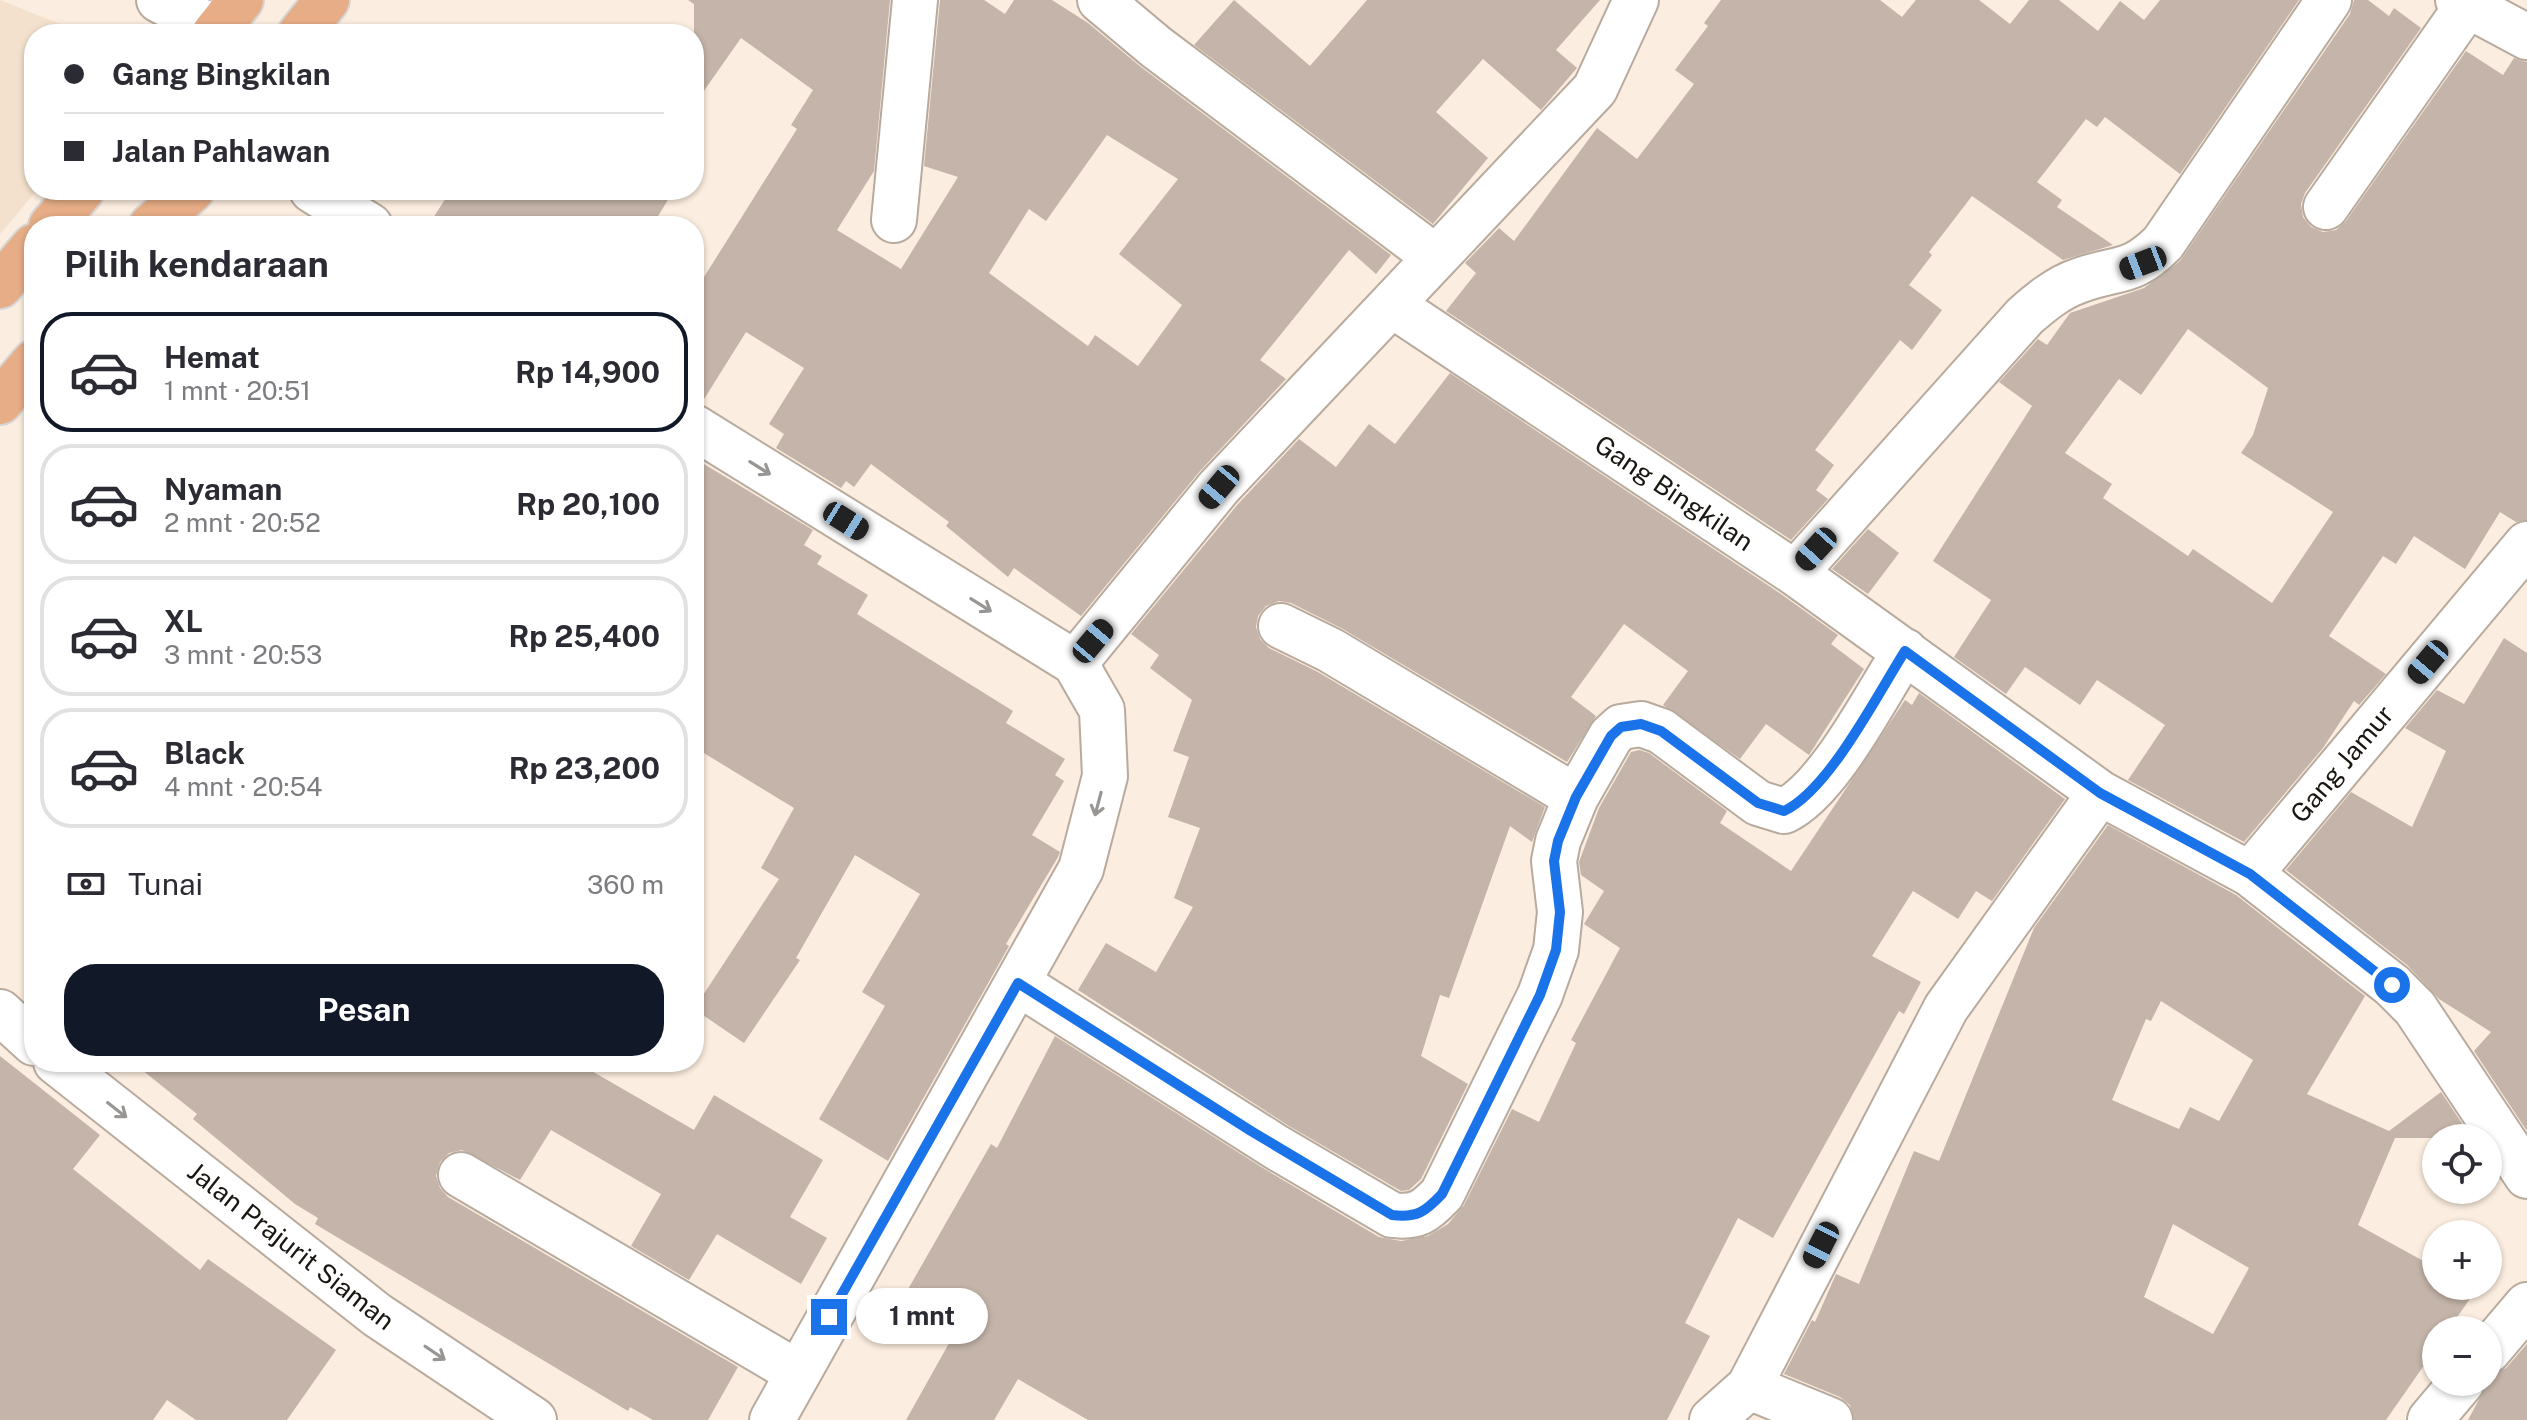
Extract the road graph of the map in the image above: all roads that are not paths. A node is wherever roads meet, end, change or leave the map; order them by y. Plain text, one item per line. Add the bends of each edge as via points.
1 (159, 0) edge
2 (327, 0) edge
3 (915, 0) edge
4 (1100, 0) edge
5 (1636, 0) edge
6 (2329, 0) edge
7 (2463, 3) edge
8 (224, 21) edge
9 (308, 24) edge
10 (2527, 37) edge
11 (73, 200) edge
12 (181, 200) edge
13 (328, 200) edge
14 (2326, 207) dead end
15 (60, 216) edge
16 (162, 216) edge
17 (354, 216) edge
18 (894, 220) dead end
19 (1434, 256) junction
20 (24, 258) edge
21 (0, 286) edge
22 (1392, 305) junction
23 (24, 374) edge
24 (0, 402) edge
25 (704, 433) edge
26 (2527, 544) edge
27 (1795, 573) junction
28 (1281, 626) dead end
29 (1905, 651) junction
30 (1075, 663) junction
31 (2100, 793) junction
32 (1576, 797) junction
33 (2250, 874) junction
34 (1018, 983) junction
35 (0, 1012) edge
36 (24, 1034) edge
37 (69, 1072) edge
38 (461, 1175) dead end
39 (2527, 1176) edge
40 (2527, 1305) edge
41 (2502, 1334) edge
42 (798, 1373) junction
43 (1749, 1387) junction
44 (2450, 1396) edge
45 (534, 1420) edge
46 (772, 1420) edge
47 (1712, 1420) edge
48 (1830, 1420) edge
49 (2430, 1420) edge

1 - 8 street
2 - 9 main road
3 - 18 street
4 - 19 street
5 - 19 street via 1595,89
6 - 27 street via 2163,243 2143,263 2079,280 2025,316
7 - 10 street
7 - 14 street
11 - 15 main road
12 - 16 main road
13 - 17 street
19 - 22 street
20 - 21 main road
22 - 27 street, Gang Bingkilan
22 - 30 street via 1219,487
23 - 24 main road
25 -> 30 street
26 - 33 street, Gang Jamur
27 - 29 street, Gang Bingkilan
28 - 32 street via 1366,670
29 - 31 street, Gang Bingkilan
29 - 32 street via 1824,777 1801,803 1784,811 1758,803 1661,731 1641,724 1621,727 1611,736
30 -> 34 street via 1102,710 1105,776 1081,869
31 - 33 street, Gang Bingkilan
31 - 43 street via 1946,1008
32 - 34 street via 1554,861 1560,912 1556,950 1540,995 1442,1194 1413,1217 1392,1215 1289,1154
33 - 39 street, Gang Bingkilan via 2415,1008
34 - 42 street
35 - 36 street
37 -> 45 street, Jalan Prajurit Siaman via 377,1315
38 - 42 street
40 - 41 street
42 - 46 street
43 - 47 street
43 - 48 street
44 - 49 street

